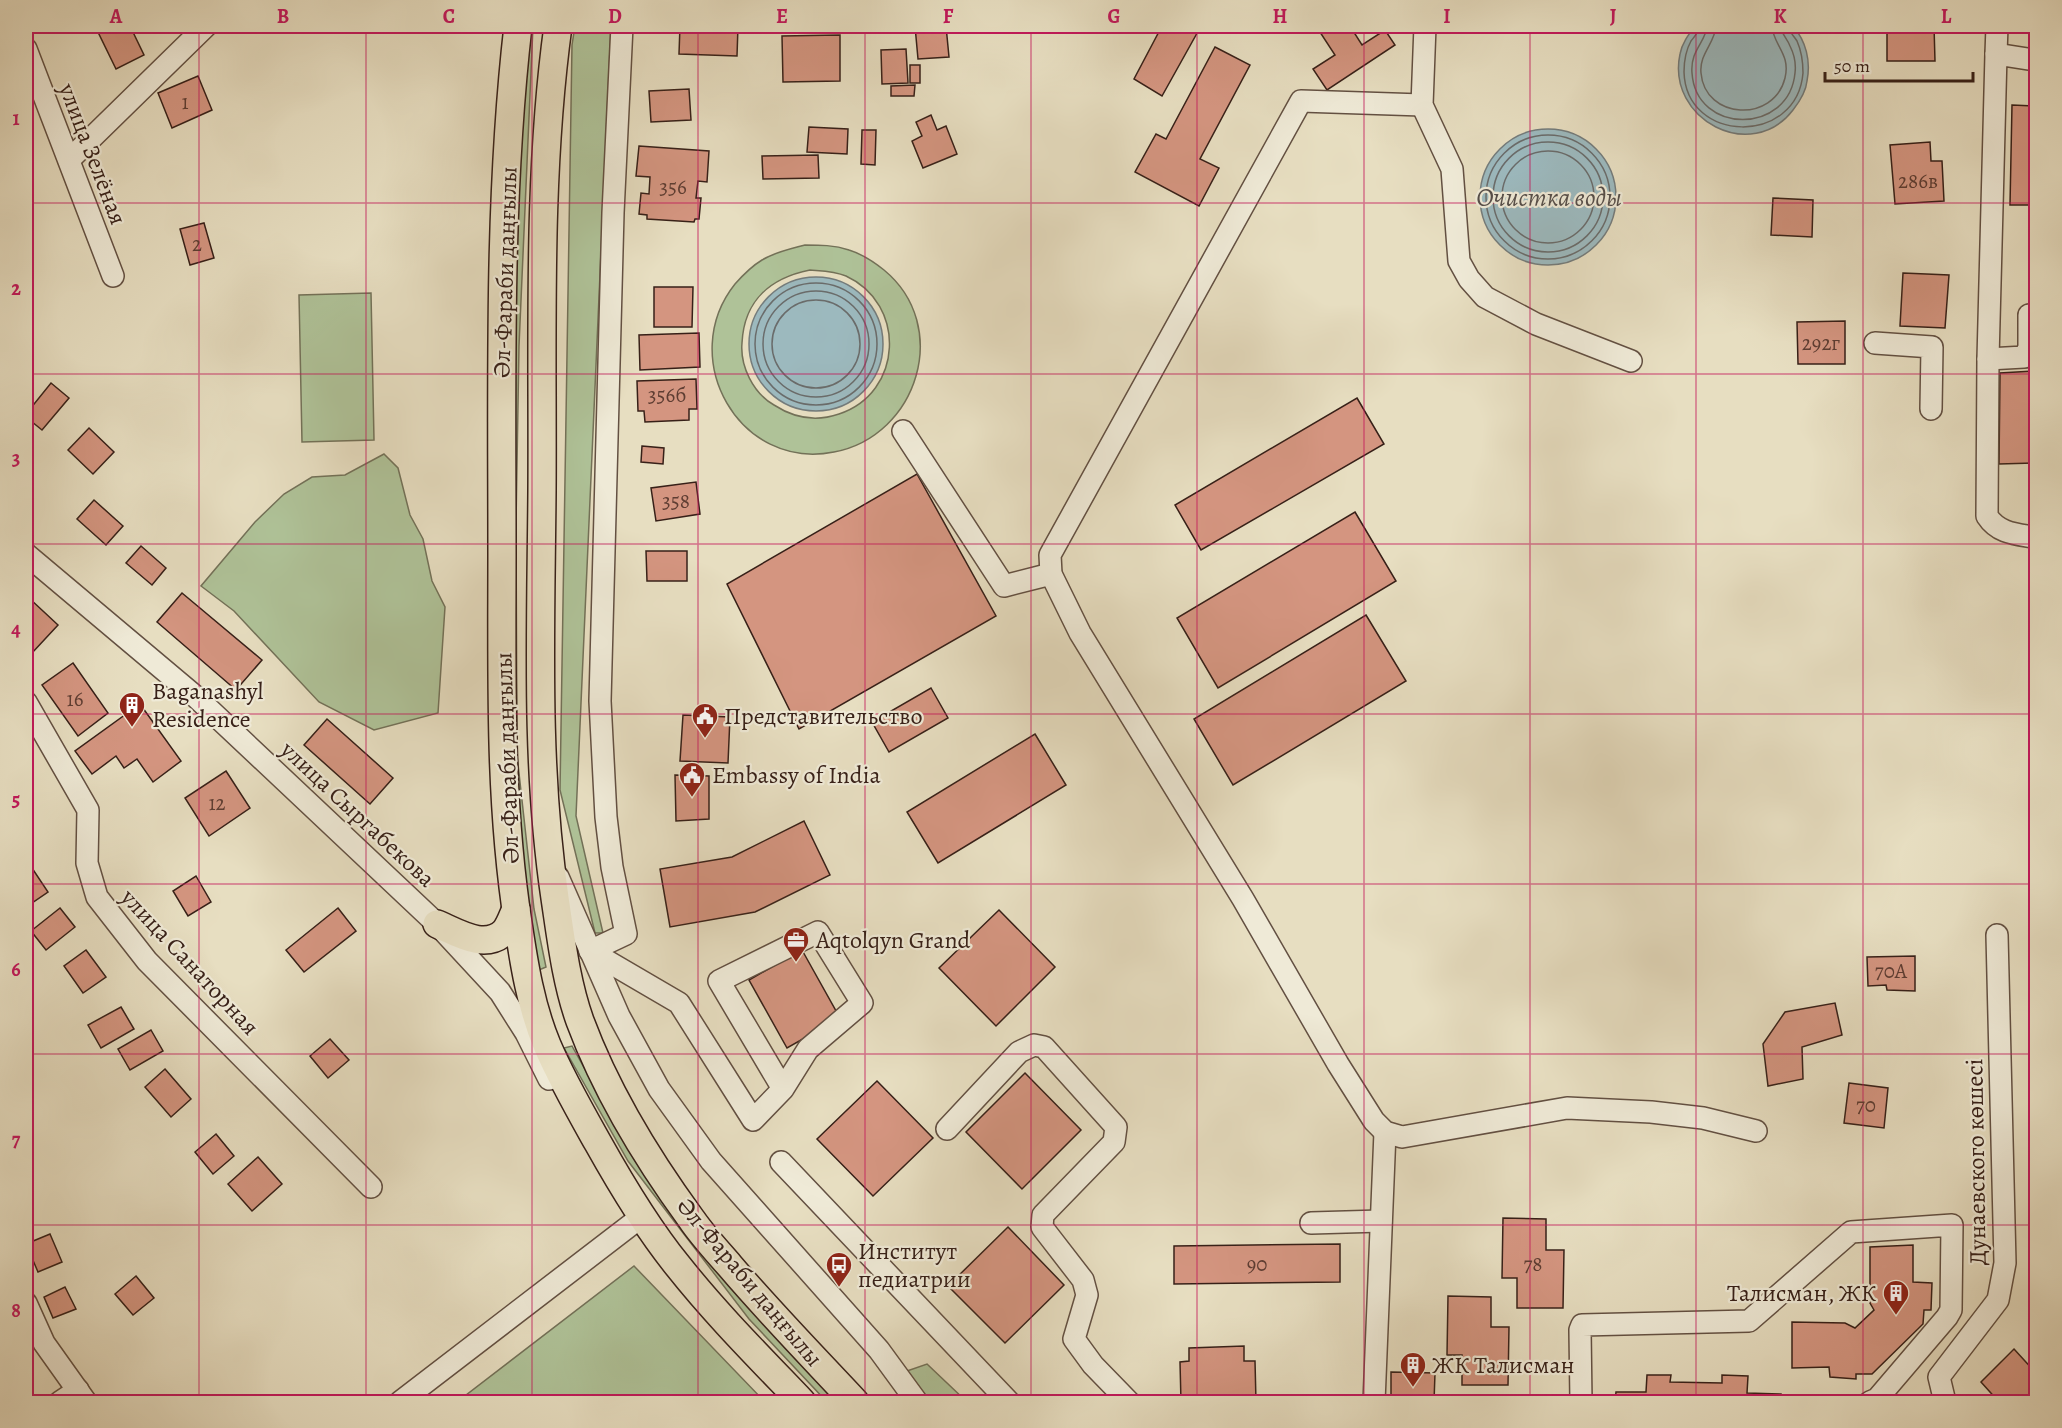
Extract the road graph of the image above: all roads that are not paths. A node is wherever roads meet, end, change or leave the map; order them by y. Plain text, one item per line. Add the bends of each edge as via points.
1 (206, 26) edge
2 (518, 26) edge
3 (558, 26) edge
4 (622, 26) edge
5 (1425, 26) edge
6 (1997, 26) edge
7 (26, 49) edge
8 (1996, 54) junction
9 (2034, 58) edge
10 (1422, 105) junction
11 (69, 160) junction
12 (113, 276) dead end
13 (2029, 315) dead end
14 (1875, 343) dead end
15 (1988, 359) junction
16 (1631, 361) dead end
17 (1931, 409) dead end
18 (903, 431) dead end
19 (2035, 535) edge
20 (26, 554) edge
21 (1051, 574) junction
22 (26, 702) edge
23 (549, 854) junction
24 (516, 909) junction
25 (437, 924) junction
26 (1997, 934) dead end
27 (590, 951) junction
28 (783, 1089) junction
29 (947, 1129) dead end
30 (1756, 1131) dead end
31 (1384, 1132) junction
32 (781, 1162) dead end
33 (371, 1186) dead end
34 (641, 1217) junction
35 (1381, 1221) junction
36 (1311, 1222) dead end
37 (26, 1303) edge
38 (82, 1396) edge
39 (60, 1402) edge
40 (400, 1402) edge
41 (802, 1402) edge
42 (855, 1402) edge
43 (917, 1402) edge
44 (1009, 1402) edge
45 (1129, 1402) edge
46 (1374, 1402) edge
47 (1581, 1402) edge
48 (1870, 1402) edge
49 (1946, 1402) edge

1 - 11 street
2 - 24 main road, Әл-Фараби даңғылы via 506,216 502,390 502,733 506,825
3 - 23 main road, Әл-Фараби даңғылы via 551,81 543,267 540,681 541,761
4 - 27 street via 600,701 606,817 626,934
5 - 10 street
6 - 8 street
7 - 11 street, улица Зелёная
8 - 9 street
8 - 15 street
10 - 16 street via 1452,169 1459,261 1469,279 1485,297 1536,324
10 - 21 street via 1301,101 1050,555
11 - 12 street, улица Зелёная
13 - 15 street via 2029,348 2024,357
14 - 17 street via 1932,347
15 - 19 street via 1987,516 1992,525 2006,532
18 - 21 street via 1004,585
20 - 25 street, улица Сыргабекова via 196,697
21 - 31 street via 1080,633 1243,899 1338,1064
22 - 33 street, улица Санаторная via 88,810 87,863 97,897 147,961
23 - 27 street
23 - 42 main road, Әл-Фараби даңғылы via 558,924 579,1018 639,1139 693,1222
24 - 25 main road via 506,930 495,939 484,941
24 - 34 main road, Әл-Фараби даңғылы via 533,1000 547,1044
25 - 34 street, улица Сыргабекова via 500,992 571,1122
26 - 49 street, Дунаевского көшесі via 2006,1263 1998,1300 1939,1377
27 - 28 street via 679,1003 753,1120
27 - 43 street via 619,1016 659,1089 711,1161 879,1350
28 - 28 street via 719,981 818,932 862,1003 808,1049
29 - 45 street via 1018,1053 1034,1045 1044,1047 1116,1127 1114,1142 1043,1215 1042,1227 1083,1280 1087,1296 1074,1339
30 - 31 street via 1662,1113 1567,1108 1402,1137
31 - 35 street
32 - 44 street
34 - 40 street
34 - 41 main road, Әл-Фараби даңғылы via 713,1307
35 - 36 street
35 - 46 street
37 - 38 street via 44,1343
38 - 39 street
47 - 48 street via 1582,1325 1749,1321 1851,1232 1952,1225 1951,1310 1877,1399

